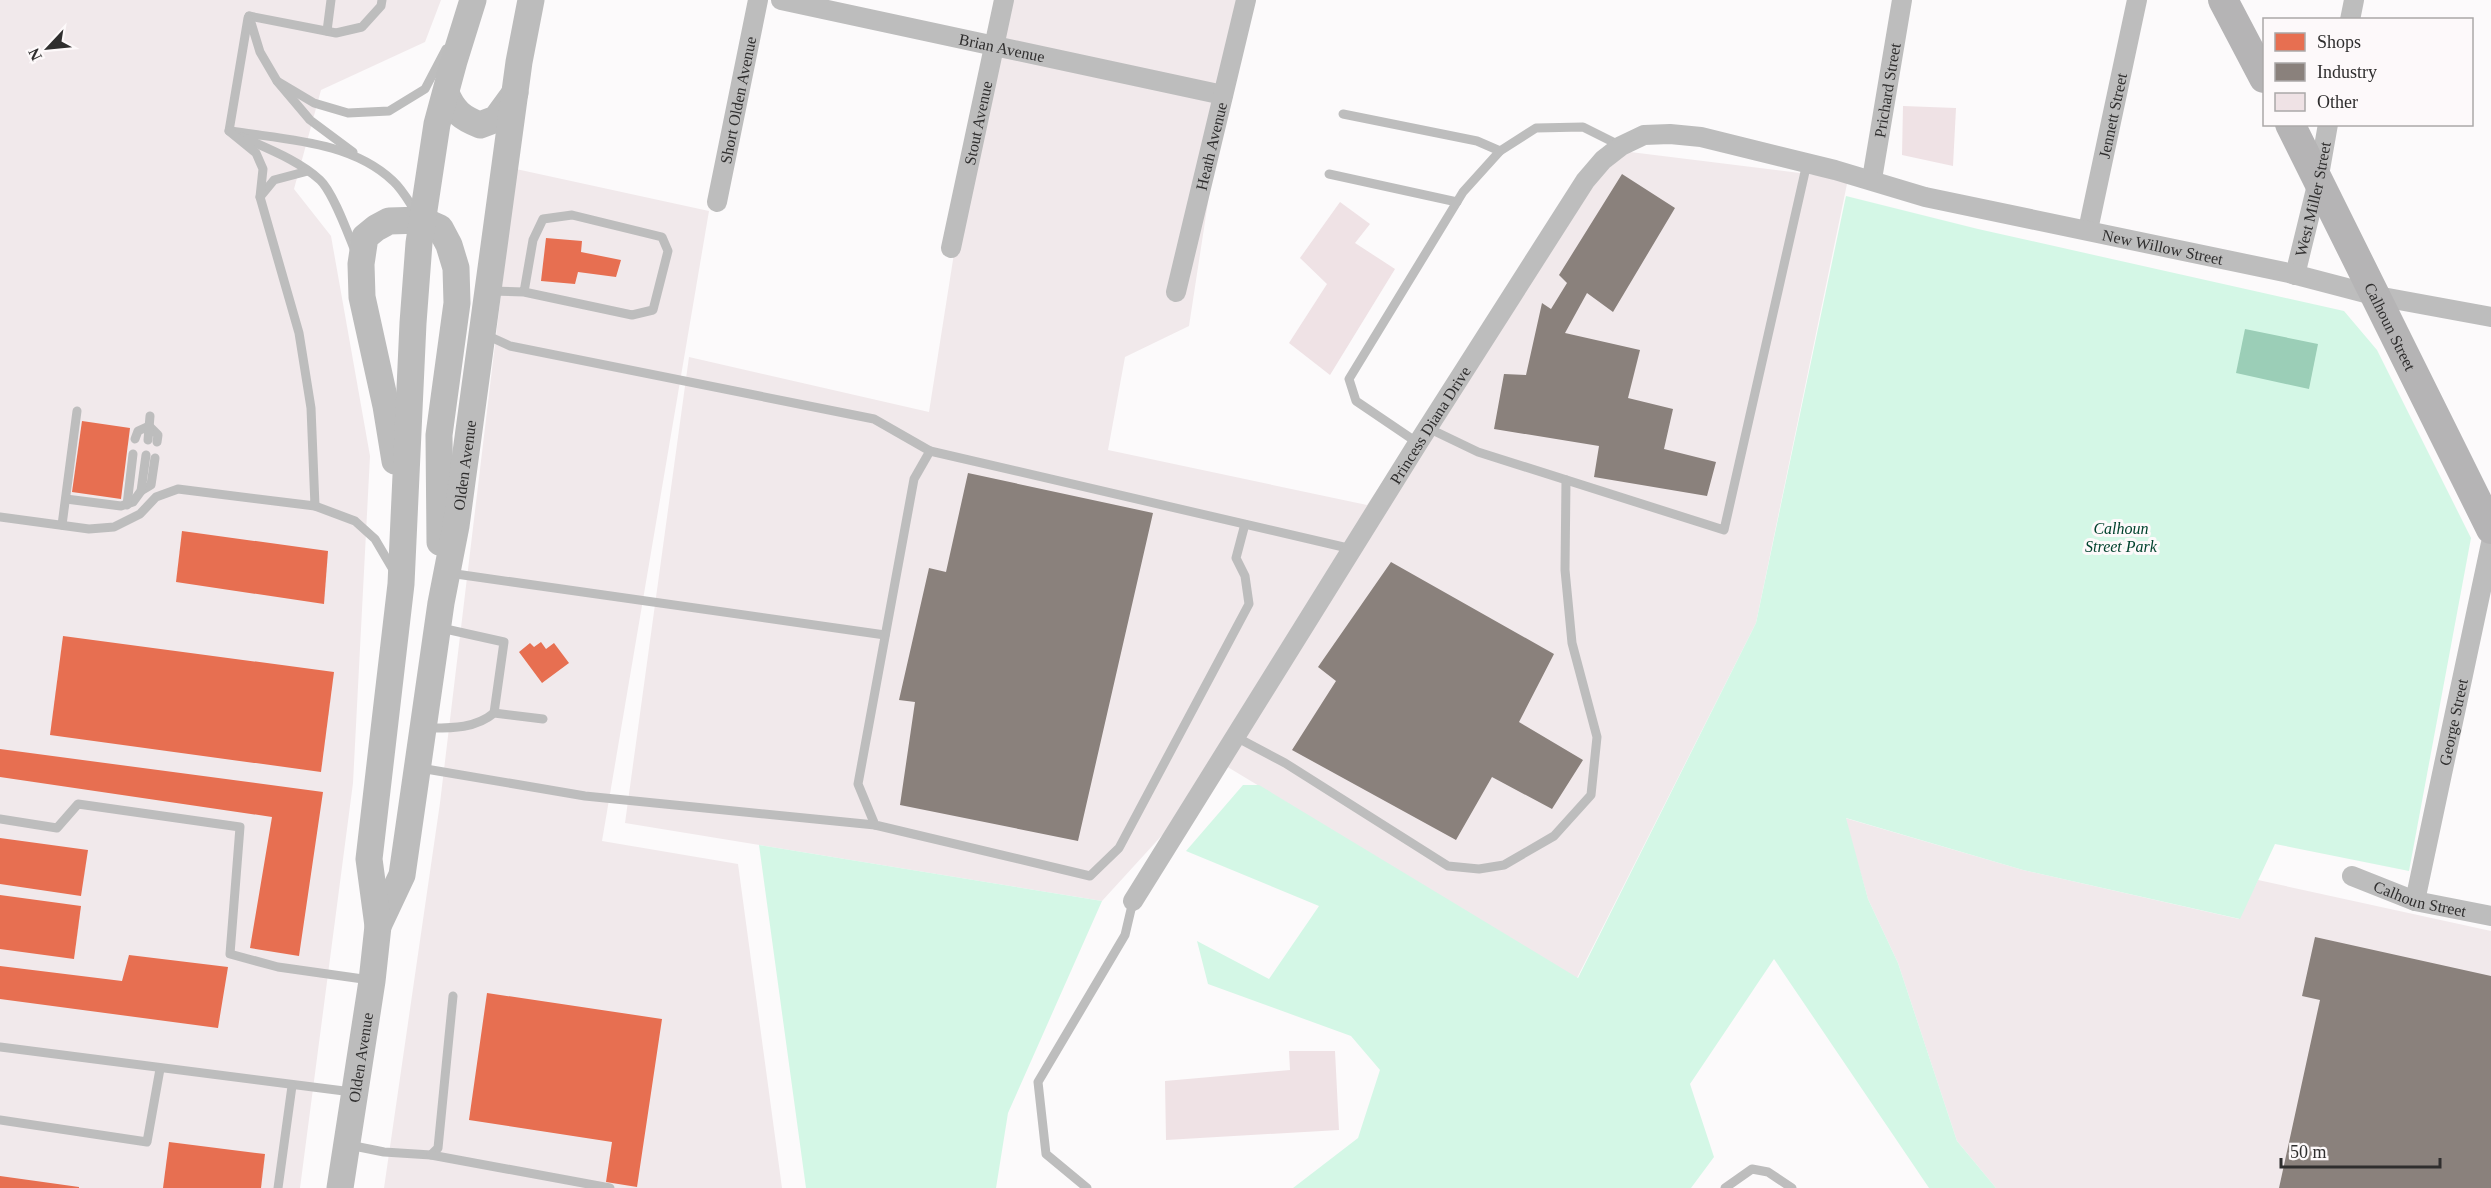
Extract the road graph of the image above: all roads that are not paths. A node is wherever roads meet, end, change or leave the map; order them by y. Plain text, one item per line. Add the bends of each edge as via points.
1 (331, 0) edge
2 (382, 0) edge
3 (473, 0) edge
4 (531, 0) edge
5 (759, 0) edge
6 (781, 0) edge
7 (1005, 0) edge
8 (1246, 0) edge
9 (1902, 0) edge
10 (2138, 0) edge
11 (2223, 0) edge
12 (2354, 0) edge
13 (249, 16) junction
14 (2350, 18) edge
15 (327, 32) junction
16 (994, 46) junction
17 (2263, 74) edge
18 (278, 81) junction
19 (446, 93) junction
20 (515, 93) junction
21 (1223, 95) junction
22 (1343, 114) dead end
23 (2290, 126) edge
24 (2328, 126) edge
25 (229, 130) junction
26 (1622, 146) junction
27 (1500, 151) junction
28 (360, 157) junction
29 (1807, 163) junction
30 (1835, 170) joint
31 (308, 171) junction
32 (1329, 174) dead end
33 (1872, 179) junction
34 (2318, 181) junction
35 (260, 196) junction
36 (717, 202) dead end
37 (1457, 202) junction
38 (422, 220) junction
39 (2088, 230) junction
40 (951, 248) dead end
41 (361, 264) junction
42 (2295, 274) junction
43 (488, 291) junction
44 (524, 292) junction
45 (1176, 292) dead end
46 (2377, 296) junction
47 (2491, 317) edge
48 (482, 333) junction
49 (77, 411) dead end
50 (1423, 436) junction
51 (135, 439) dead end
52 (153, 441) dead end
53 (930, 451) junction
54 (134, 454) dead end
55 (150, 456) dead end
56 (1566, 480) junction
57 (66, 499) junction
58 (127, 505) junction
59 (315, 506) junction
60 (0, 517) edge
61 (404, 520) junction
62 (1245, 524) junction
63 (62, 525) junction
64 (2491, 529) edge
65 (2491, 543) edge
66 (1352, 549) junction
67 (447, 573) junction
68 (401, 584) junction
69 (439, 615) junction
70 (885, 635) junction
71 (494, 713) junction
72 (543, 719) dead end
73 (424, 728) junction
74 (1236, 737) junction
75 (419, 768) junction
76 (0, 819) edge
77 (875, 825) junction
78 (2352, 876) dead end
79 (1133, 901) joint
80 (2415, 901) junction
81 (2491, 916) edge
82 (378, 926) junction
83 (372, 981) junction
84 (453, 996) dead end
85 (0, 1047) edge
86 (160, 1069) junction
87 (292, 1086) junction
88 (355, 1092) junction
89 (0, 1120) edge
90 (347, 1145) junction
91 (431, 1155) junction
92 (278, 1188) edge
93 (340, 1188) edge
94 (610, 1188) edge
95 (1087, 1188) edge
96 (1725, 1188) edge
97 (1792, 1188) edge

1 - 15 lane
2 - 15 lane via 362,27
3 - 18 lane via 425,89 389,111 348,113 314,103
3 - 19 main road, Olden Avenue
4 - 20 main road, Olden Avenue
5 - 36 street, Short Olden Avenue
6 - 16 street, Brian Avenue
7 - 16 street, Stout Avenue
8 - 21 street, Heath Avenue
9 - 33 street, Prichard Street
10 - 39 street, Jennett Street
11 - 17 main road
12 - 14 street
13 - 15 lane
13 - 18 lane via 260,52
13 - 25 lane
16 - 21 street, Brian Avenue
16 - 40 street, Stout Avenue
18 - 28 lane via 310,120
19 - 20 main road via 452,108 480,125 496,119
19 - 38 main road, Olden Avenue via 437,124
20 - 43 main road, Olden Avenue
21 - 45 street, Heath Avenue
22 - 27 lane via 1477,141
23 - 34 main road, Calhoun Street
24 - 34 street, West Miller Street
25 - 28 lane
25 - 31 lane
25 - 35 lane via 256,153 262,169
26 - 27 lane via 1583,127 1536,128
26 - 29 street, Princess Diana Drive via 1644,135 1670,134 1701,137
26 - 50 street, Princess Diana Drive via 1603,160 1586,181
27 - 37 lane
28 - 38 lane via 394,181
29 - 30 street, Princess Diana Drive
29 - 56 lane via 1724,530
30 - 33 street, New Willow Street
31 - 35 lane via 274,180
31 - 41 lane via 322,181
32 - 37 lane
33 - 39 street, New Willow Street via 1925,197
34 - 42 street, West Miller Street
34 - 46 main road, Calhoun Street
35 - 59 lane via 299,333 311,408
37 - 50 lane via 1349,379 1356,401
38 - 41 main road via 389,221 376,228 365,237
38 - 61 main road, Olden Avenue
38 - 69 main road via 440,228 456,268 457,303 439,435
39 - 42 street, New Willow Street
41 - 61 main road via 362,297 386,406
42 - 46 street, New Willow Street
43 - 44 lane
43 - 48 main road, Olden Avenue
44 - 44 lane via 632,315 653,310 668,251 662,237 572,215 543,219 533,240
46 - 47 street, New Willow Street
46 - 64 main road, Calhoun Street
48 - 53 lane via 510,346 874,419
48 - 67 main road, Olden Avenue
49 - 57 lane
50 - 56 lane
50 - 66 street, Princess Diana Drive
51 - 52 lane via 149,421
53 - 62 lane
53 - 70 lane via 914,479
54 - 58 lane
55 - 58 lane via 141,491
56 - 74 lane via 1565,570 1572,643 1597,737 1591,795 1554,836 1504,865 1479,869 1448,866 1285,763
57 - 58 lane
57 - 63 lane
59 - 63 lane via 178,489 156,497 140,514 114,527
59 - 68 lane via 355,521 375,539
60 - 63 lane
61 - 68 main road, Olden Avenue
62 - 66 lane
62 - 77 lane via 1236,558 1245,576 1249,604 1119,848 1090,876
65 - 80 street, George Street
66 - 74 street, Princess Diana Drive
67 - 69 main road, Olden Avenue
67 - 70 lane
68 - 82 main road, Olden Avenue via 369,860
69 - 71 lane via 504,642
69 - 73 main road, Olden Avenue
70 - 77 lane via 858,784
71 - 72 lane
71 - 73 lane via 460,728
73 - 75 main road, Olden Avenue
74 - 79 street, Princess Diana Drive
75 - 77 lane via 585,796
75 - 82 main road, Olden Avenue via 402,875
76 - 83 lane via 57,828 78,804 240,827 230,954 278,967
78 - 80 street, Calhoun Street
79 - 95 lane via 1125,935 1038,1082 1046,1154
80 - 81 street, Calhoun Street
82 - 83 main road, Olden Avenue
83 - 88 main road, Olden Avenue
84 - 91 lane via 438,1148
85 - 86 lane
86 - 87 lane
86 - 89 lane via 147,1142
87 - 88 lane
87 - 92 lane
88 - 90 main road, Olden Avenue
90 - 91 lane
90 - 93 main road, Olden Avenue
91 - 94 lane
96 - 97 lane via 1752,1169 1768,1172

